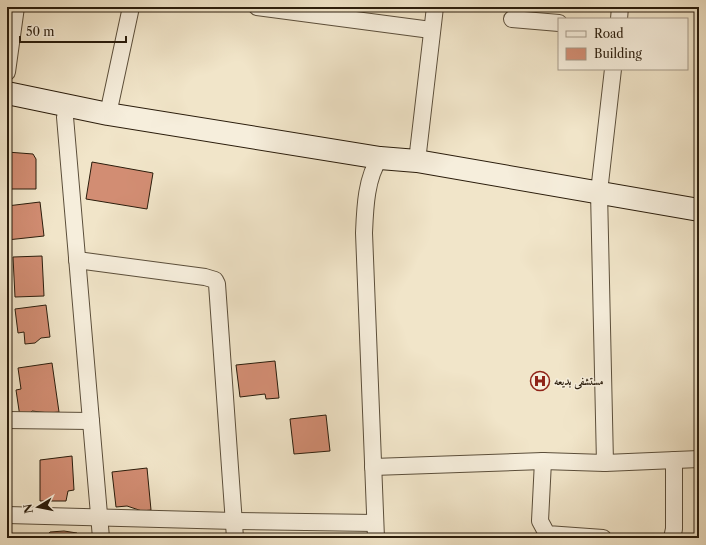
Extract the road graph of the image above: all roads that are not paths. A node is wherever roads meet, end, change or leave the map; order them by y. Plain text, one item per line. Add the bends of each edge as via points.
1 (16, 7) edge
2 (131, 7) edge
3 (257, 7) edge
4 (435, 7) edge
5 (620, 7) edge
6 (305, 10) edge
7 (619, 18) edge
8 (512, 19) dead end
9 (558, 23) edge
10 (431, 30) junction
11 (613, 70) edge
12 (7, 72) edge
13 (7, 93) edge
14 (7, 108) edge
15 (108, 114) junction
16 (65, 117) junction
17 (417, 161) junction
18 (377, 162) junction
19 (599, 198) junction
20 (699, 210) edge
21 (699, 220) edge
22 (77, 260) junction
23 (7, 420) edge
24 (91, 421) junction
25 (699, 459) edge
26 (674, 460) junction
27 (543, 461) junction
28 (605, 463) junction
29 (373, 467) junction
30 (7, 514) edge
31 (98, 517) junction
32 (235, 521) junction
33 (376, 530) edge
34 (101, 538) edge
35 (235, 538) edge
36 (603, 538) edge
37 (672, 538) edge

1 - 12 street
2 - 15 street
3 - 6 street
4 - 10 street
5 - 7 street
6 - 10 street
8 - 9 street
10 - 17 street
11 - 19 street
13 - 15 street
14 - 16 street
15 - 18 street
16 - 18 street
16 - 22 street
17 - 18 street
17 - 19 street
18 - 19 street
18 - 29 street via 365,209 364,233
19 - 20 street
19 - 21 street
19 - 28 street
22 - 24 street
22 - 32 street via 215,280
23 - 24 street
24 - 31 street
25 - 26 street
26 - 28 street
26 - 37 street
27 - 28 street
27 - 29 street
27 - 36 street via 540,521 547,534
29 - 33 street
30 - 31 street
31 - 32 street
31 - 34 street
32 - 33 street
32 - 35 street

